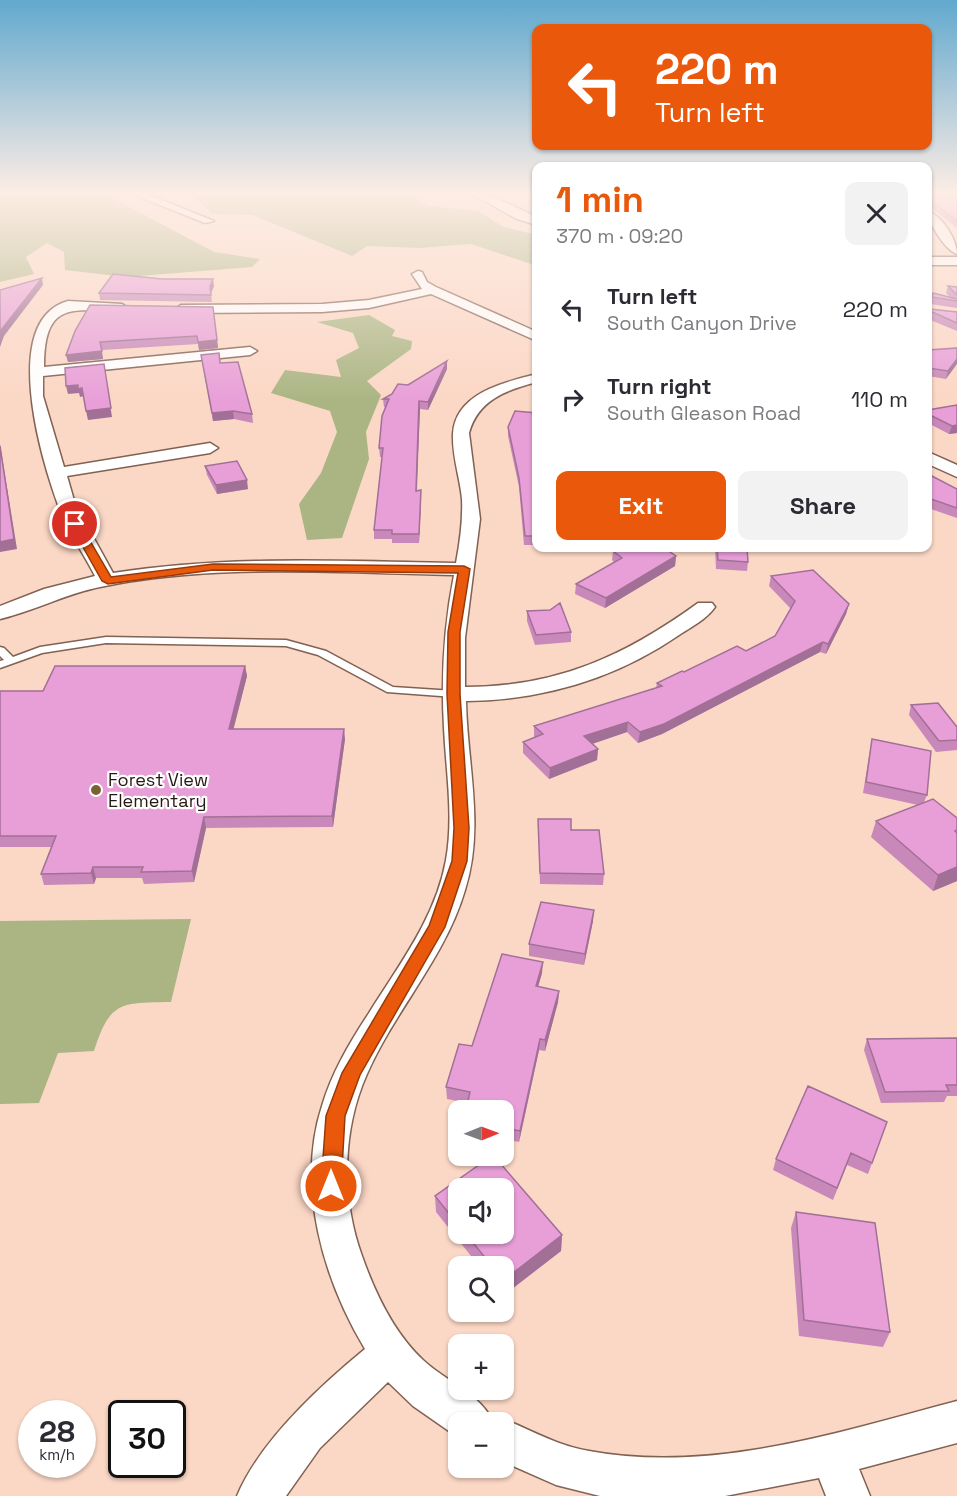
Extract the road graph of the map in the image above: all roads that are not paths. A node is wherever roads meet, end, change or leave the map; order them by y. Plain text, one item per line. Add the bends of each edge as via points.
1 (418, 274) dead end
2 (432, 290) junction
3 (139, 309) edge
4 (162, 309) edge
5 (532, 335) edge
6 (250, 351) dead end
7 (37, 372) junction
8 (532, 380) edge
9 (210, 448) dead end
10 (932, 459) edge
11 (957, 472) edge
12 (57, 473) junction
13 (464, 569) junction
14 (108, 581) junction
15 (705, 607) dead end
16 (0, 613) edge
17 (0, 650) edge
18 (11, 661) junction
19 (0, 665) edge
20 (454, 694) junction
21 (391, 1354) junction
22 (457, 1412) edge
23 (957, 1422) edge
24 (514, 1445) edge
25 (831, 1454) junction
26 (259, 1496) edge
27 (849, 1496) edge

1 - 2 street via 422,284
2 - 4 street via 369,304 322,308
2 - 5 street
3 - 7 street via 76,304 61,309 50,318 37,342
6 - 7 street
7 - 12 street via 36,396
8 - 13 street via 487,395 462,421 471,516
9 - 12 street
10 - 11 street
12 - 14 street via 66,504
13 - 14 street via 213,567
13 - 20 street via 454,632
14 - 16 street via 52,593
15 - 20 street via 676,630 638,650 557,683 524,691
17 - 18 lane
18 - 19 lane
18 - 20 lane via 40,650 106,640 286,643 322,653 391,690
20 - 21 street via 462,828 460,861 437,927 351,1073 335,1116 332,1209 341,1257
21 - 22 street via 425,1390
21 - 26 street via 305,1433
23 - 25 street
24 - 25 street via 591,1474 649,1480 727,1476
25 - 27 street

